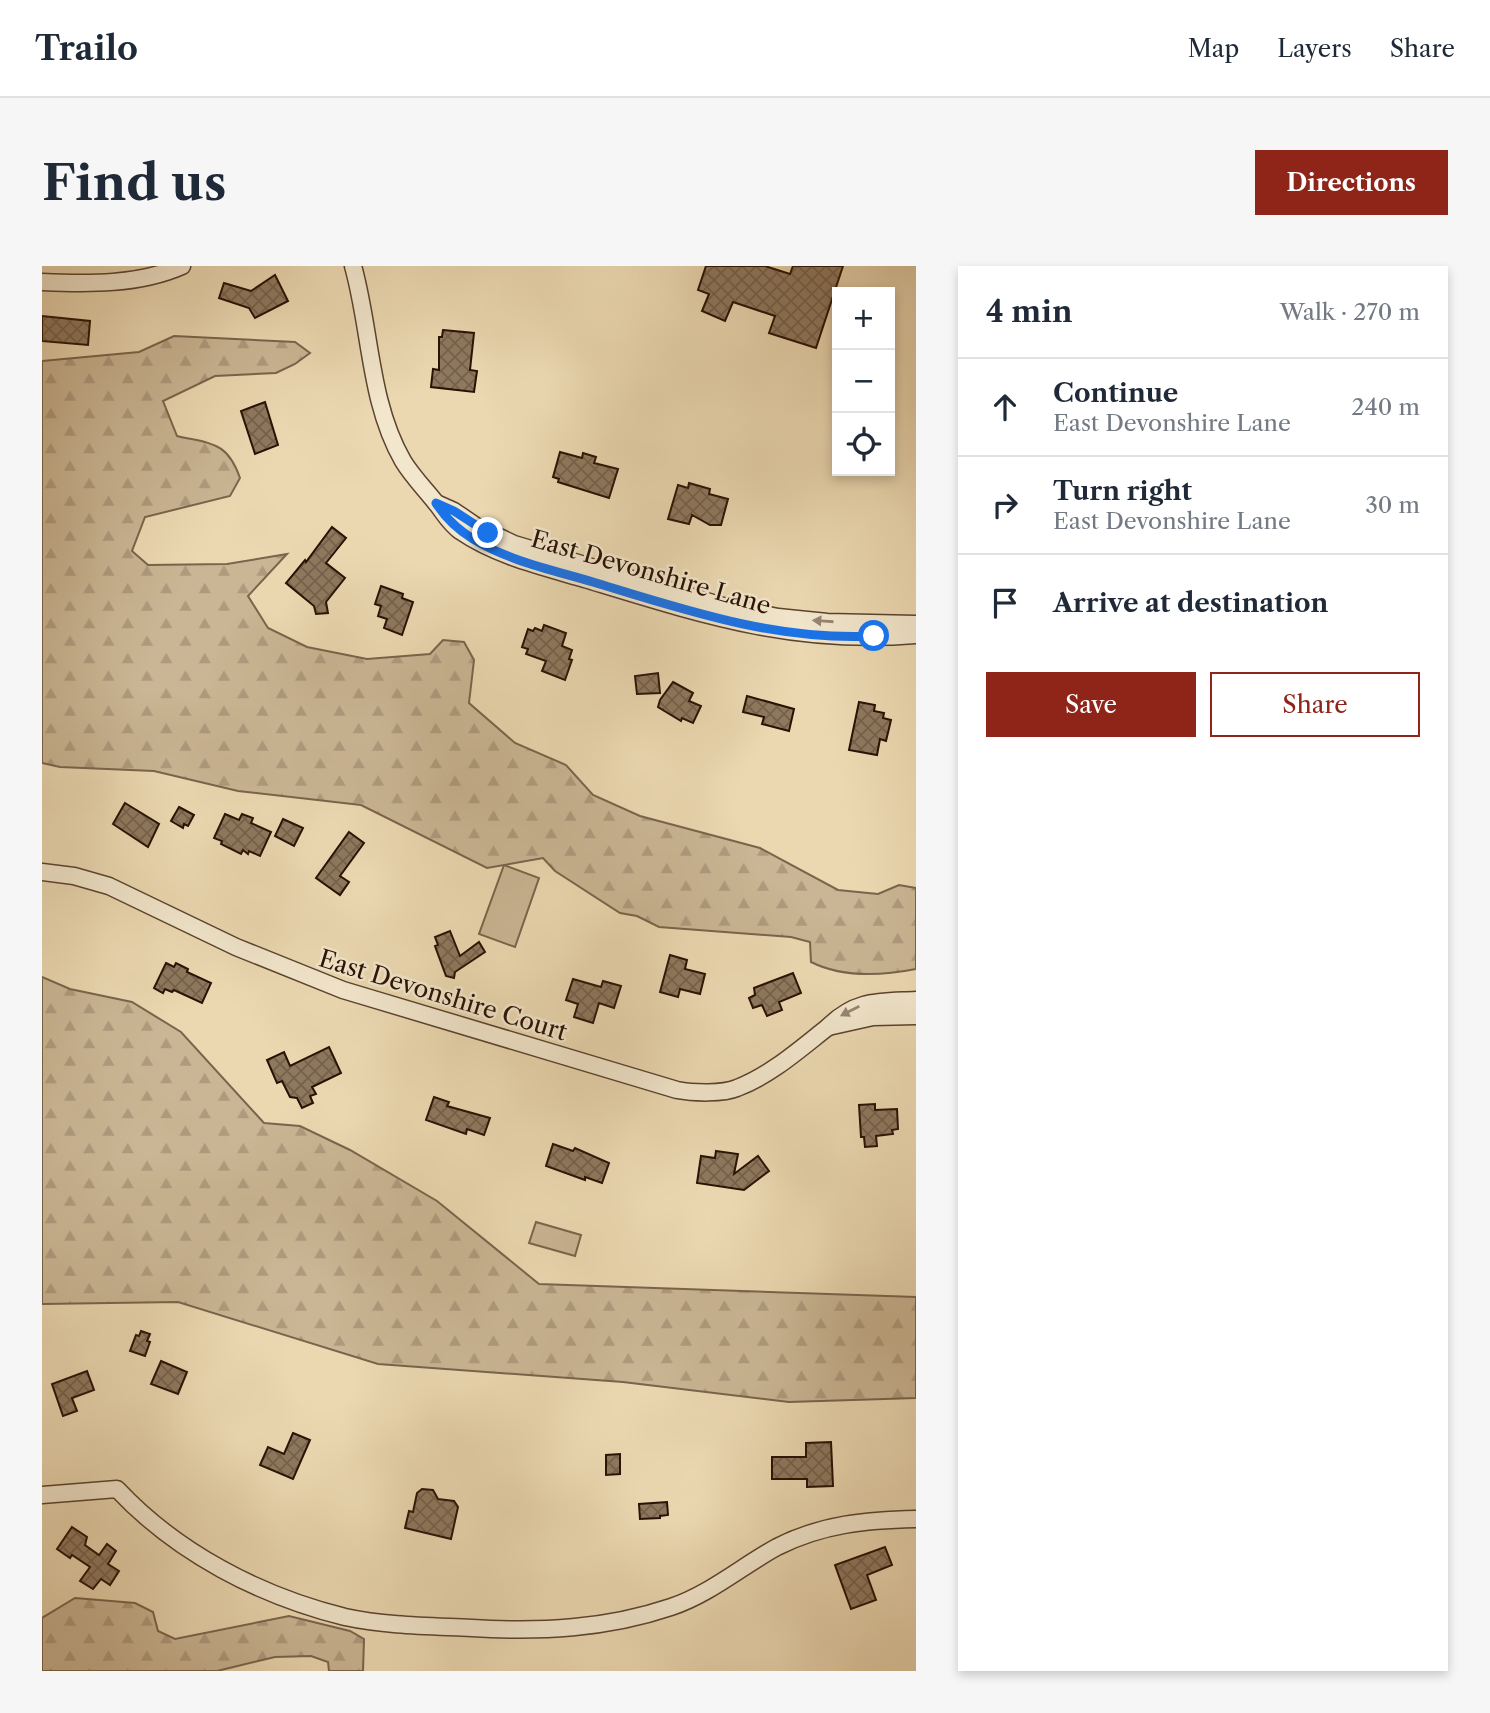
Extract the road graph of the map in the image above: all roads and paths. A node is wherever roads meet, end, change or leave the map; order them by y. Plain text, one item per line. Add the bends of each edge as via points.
1 (182, 266) edge
2 (353, 266) edge
3 (42, 282) edge
4 (436, 503) junction
5 (916, 624) edge
6 (916, 635) edge
7 (42, 872) edge
8 (916, 1000) edge
9 (916, 1016) edge
10 (828, 1027) junction
11 (42, 1494) edge
12 (916, 1519) edge

1 - 3 street via 111,282
2 - 4 street, East Devonshire Lane via 388,429 403,461
5 -> 4 street, East Devonshire Lane via 827,622 723,606 514,544
4 - 6 street, East Devonshire Lane via 457,528 498,552 694,612 794,633
7 - 10 street, East Devonshire Court via 109,886 330,986 677,1090 735,1089 778,1065
8 -> 10 street, East Devonshire Court via 861,1005
9 - 10 street, East Devonshire Court via 873,1017
11 - 12 street via 117,1489 191,1552 265,1590 347,1617 497,1629 569,1628 631,1620 675,1606 778,1547 816,1531 847,1523

